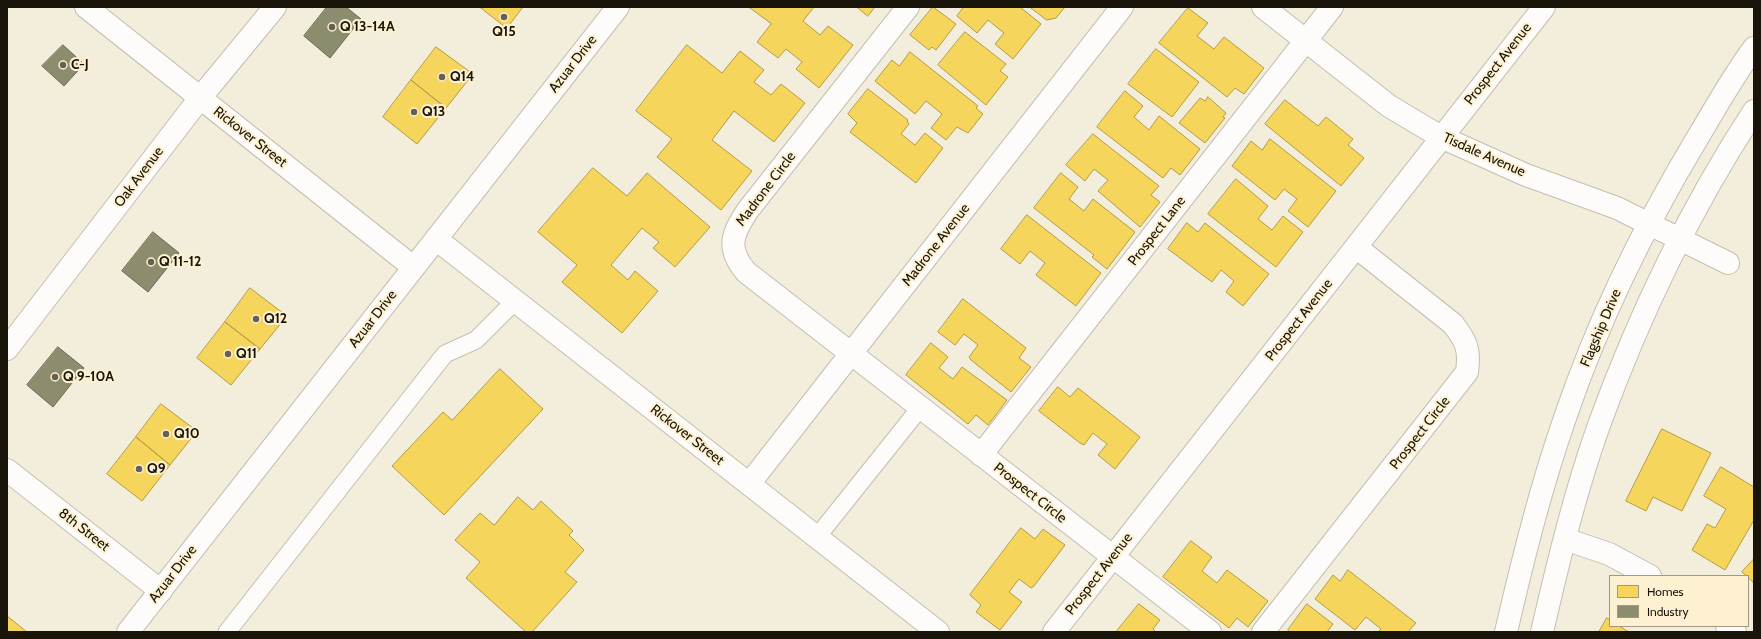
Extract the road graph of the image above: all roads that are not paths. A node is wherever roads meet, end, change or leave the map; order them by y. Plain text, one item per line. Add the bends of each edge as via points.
1 (86, 7) edge
2 (275, 7) edge
3 (618, 7) edge
4 (908, 7) edge
5 (1122, 7) edge
6 (1263, 7) edge
7 (1332, 7) edge
8 (1544, 7) edge
9 (1306, 41) junction
10 (1754, 48) edge
11 (200, 98) junction
12 (1754, 111) edge
13 (1442, 137) junction
14 (1648, 223) junction
15 (1680, 238) junction
16 (436, 239) junction
17 (1356, 247) junction
18 (1728, 262) dead end
19 (413, 268) junction
20 (515, 301) junction
21 (7, 350) edge
22 (850, 354) junction
23 (920, 408) junction
24 (981, 455) junction
25 (7, 470) edge
26 (749, 484) junction
27 (817, 537) junction
28 (1565, 539) junction
29 (1112, 557) junction
30 (1648, 575) edge
31 (161, 591) junction
32 (128, 632) edge
33 (228, 632) edge
34 (938, 632) edge
35 (1054, 632) edge
36 (1210, 632) edge
37 (1263, 632) edge
38 (1506, 632) edge
39 (1542, 632) edge

1 - 11 street, Rickover Street
2 - 11 street, Oak Avenue
3 - 16 street, Azuar Drive
4 - 22 street, Madrone Circle via 748,210 735,230 732,246 737,261 746,272
5 - 22 street, Madrone Avenue
6 - 9 street, Tisdale Avenue
7 - 9 street, Prospect Lane
8 - 13 street, Prospect Avenue
9 - 13 street, Tisdale Avenue via 1389,106
9 - 24 street, Prospect Lane
10 - 14 street, Flagship Drive via 1712,113
11 - 19 street, Rickover Street
11 - 21 street, Oak Avenue
12 - 15 street
13 - 14 street, Tisdale Avenue via 1526,174 1594,198
13 - 17 street, Prospect Avenue
14 - 15 street, Tisdale Avenue
14 - 38 street, Flagship Drive via 1598,332 1566,414 1536,515
15 - 18 street, Tisdale Avenue
15 - 28 street via 1636,333 1599,425
16 - 19 street, Azuar Drive
16 - 20 street, Rickover Street
17 - 29 street, Prospect Avenue
17 - 37 street, Prospect Circle via 1452,324 1464,338 1469,355 1467,372
19 - 31 street, Azuar Drive
20 - 26 street, Rickover Street
20 - 33 lane via 476,340 445,354
22 - 23 street, Prospect Circle
22 - 26 street, Madrone Avenue
23 - 24 street, Prospect Circle
23 - 27 lane
24 - 29 street, Prospect Circle
25 - 31 street, 8th Street
26 - 27 street, Rickover Street
27 - 34 street, Rickover Street
28 - 30 street via 1609,554
28 - 39 street
29 - 35 street, Prospect Avenue
29 - 36 street, Prospect Circle
31 - 32 street, Azuar Drive

